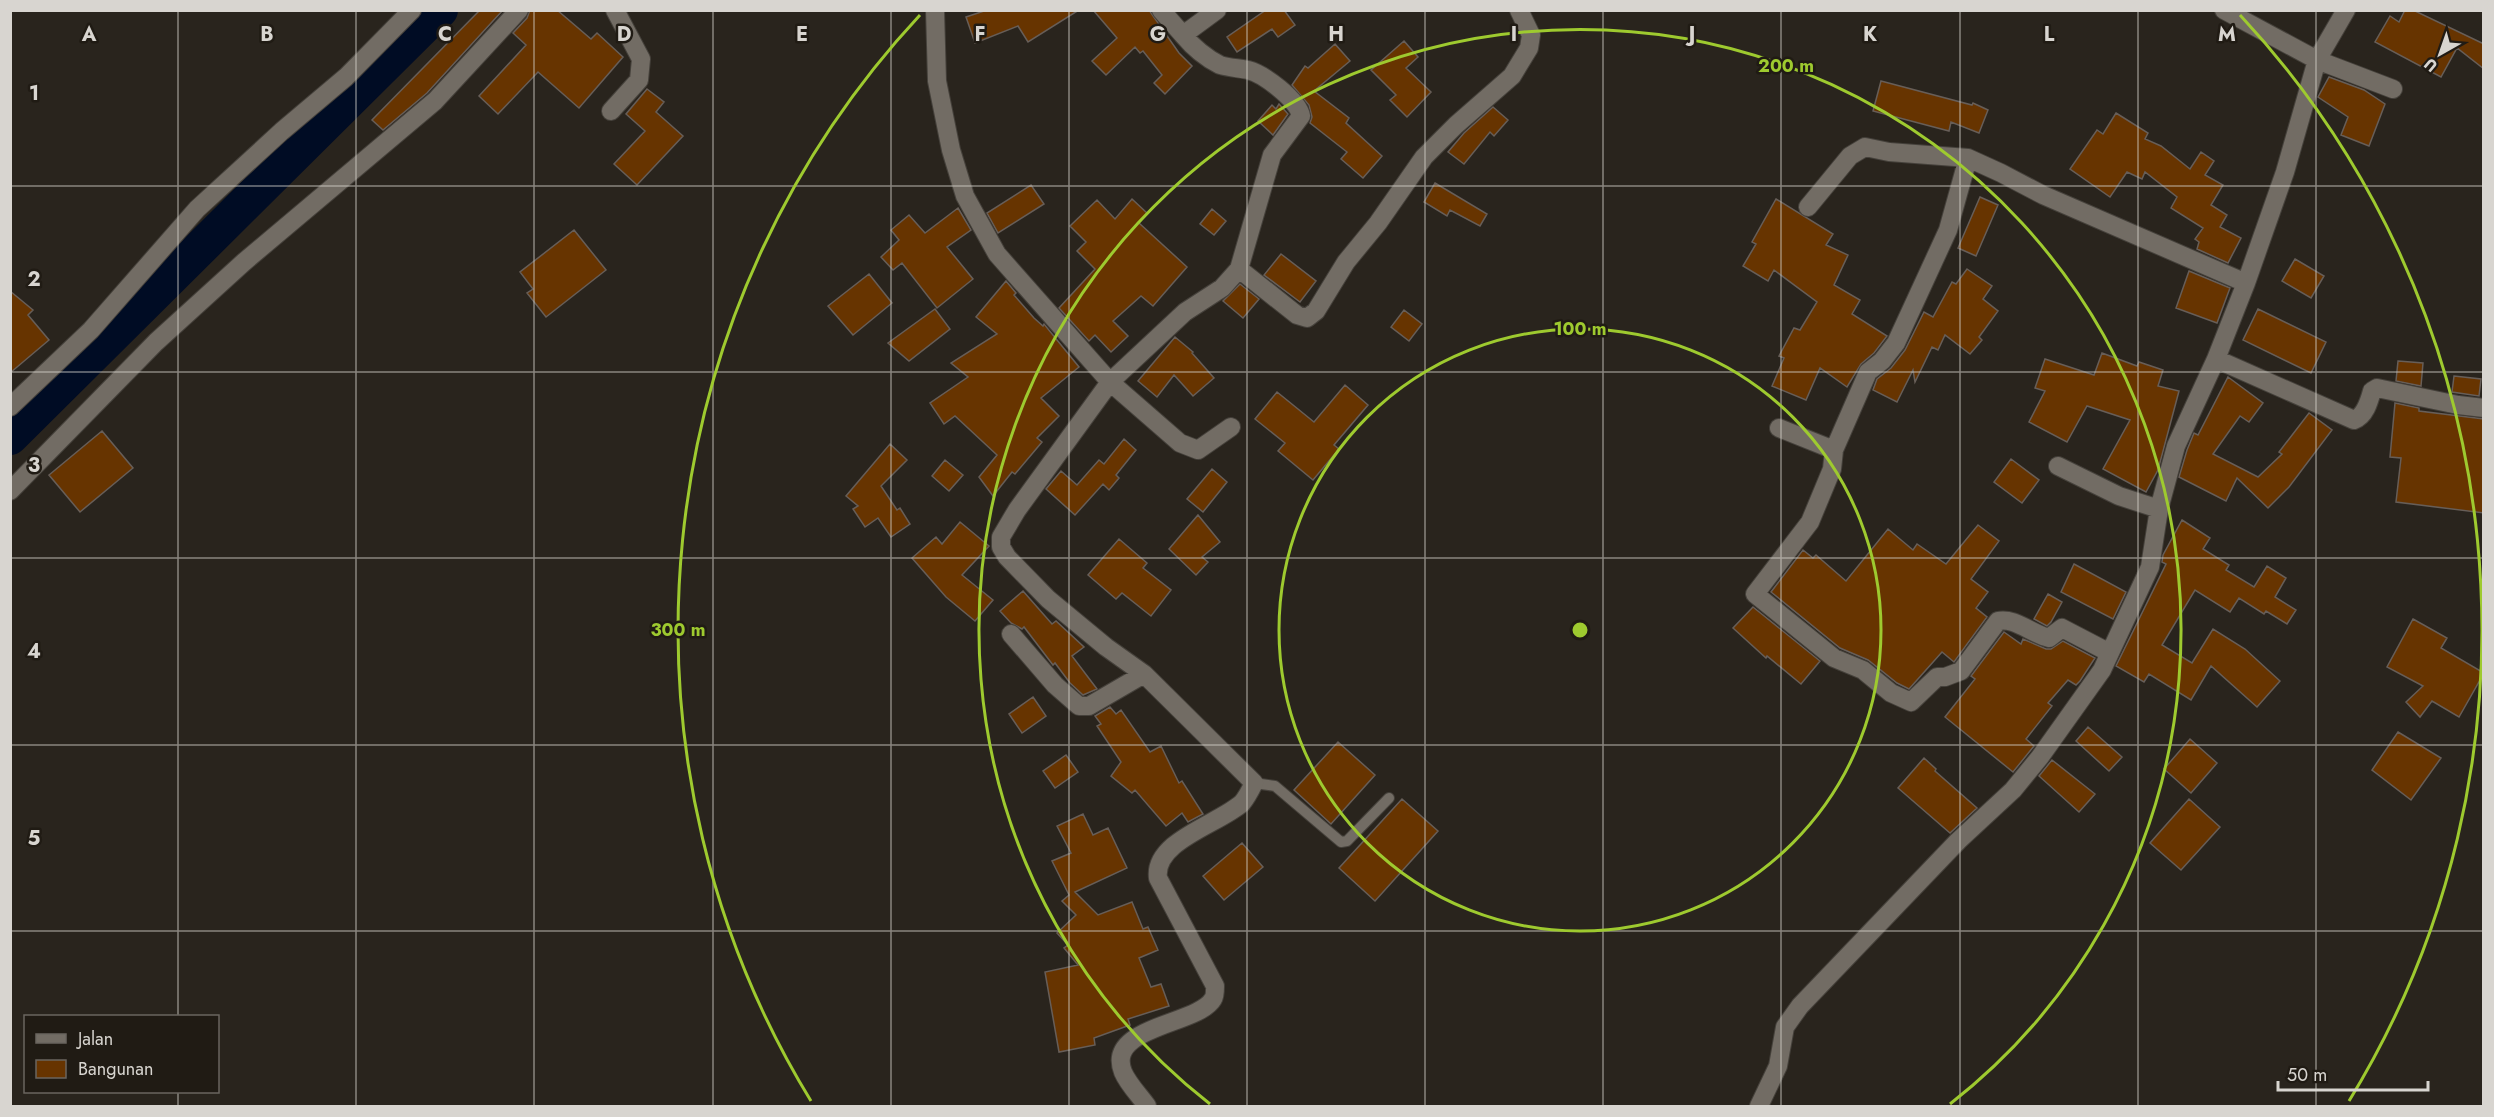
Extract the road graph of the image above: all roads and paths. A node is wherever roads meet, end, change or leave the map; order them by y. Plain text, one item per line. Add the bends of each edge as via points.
1 (412, 10) edge
2 (519, 10) edge
3 (615, 10) edge
4 (935, 10) edge
5 (1161, 10) edge
6 (1217, 10) edge
7 (1519, 10) edge
8 (2224, 10) edge
9 (2346, 10) edge
10 (1183, 35) junction
11 (2316, 60) junction
12 (2393, 89) dead end
13 (611, 111) dead end
14 (1968, 159) junction
15 (1808, 207) dead end
16 (1239, 268) junction
17 (2246, 283) junction
18 (2216, 359) junction
19 (1110, 382) junction
20 (10, 407) edge
21 (2484, 408) edge
22 (1231, 427) dead end
23 (1779, 428) dead end
24 (1834, 450) junction
25 (2058, 466) dead end
26 (10, 491) edge
27 (2159, 509) junction
28 (1011, 634) dead end
29 (2110, 653) junction
30 (1144, 674) junction
31 (1254, 783) junction
32 (1389, 798) dead end
33 (1147, 1107) edge
34 (1759, 1107) edge

1 - 20 street via 346,77 197,209 91,330
2 - 26 street via 435,101 156,342
3 - 13 street via 641,59 639,80
4 - 19 street via 937,81 965,196 997,254
5 - 10 street
6 - 10 street
7 - 16 street via 1531,35 1529,48 1512,76 1424,157 1346,262 1316,311 1307,318 1297,315
8 - 11 street
9 - 11 street
10 - 16 street via 1219,64 1265,77 1296,105 1300,116 1272,155
11 - 12 street
11 - 17 street via 2284,172
14 - 15 street via 1865,147 1850,156
14 - 17 street
14 - 24 street via 1943,240 1896,343 1868,372
16 - 19 street via 1222,288 1185,312
17 - 18 street
18 - 21 street via 2354,420 2360,418 2377,388
18 - 27 street via 2176,446
19 - 22 street via 1189,447 1198,450
19 - 30 street via 1017,510 1001,537 1001,547 1048,599
23 - 24 street
24 - 29 street via 1832,469 1810,522 1755,594 1834,658 1863,670 1891,693 1911,702 1936,677 1961,671 1998,621 2006,619 2049,638 2062,628
25 - 27 street via 2119,496
27 - 29 street via 2150,567
28 - 30 street via 1055,685 1079,706 1089,706
29 - 34 street via 2040,758 2013,790 1958,841 1800,1006 1785,1027 1778,1066
30 - 31 street
31 - 32 lane via 1275,786 1343,842
31 - 33 street via 1241,803 1162,855 1156,867 1158,878 1215,986 1213,999 1202,1008 1143,1033 1126,1047 1121,1058 1123,1072

